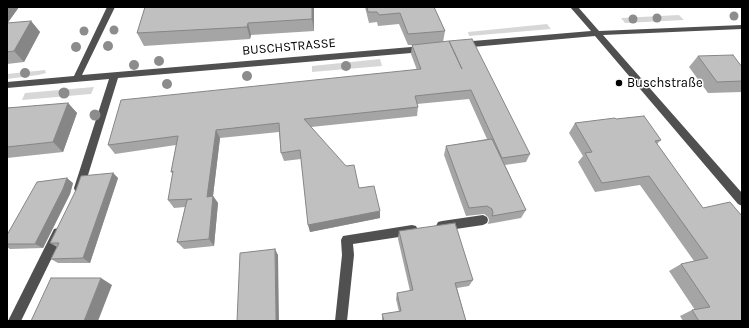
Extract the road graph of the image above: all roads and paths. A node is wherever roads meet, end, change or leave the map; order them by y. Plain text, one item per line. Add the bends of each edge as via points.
1 (110, 7) edge
2 (574, 7) edge
3 (742, 27) edge
4 (598, 33) junction
5 (454, 46) edge
6 (430, 48) edge
7 (115, 75) junction
8 (77, 78) junction
9 (7, 85) edge
10 (76, 195) edge
11 (742, 201) edge
12 (483, 220) dead end
13 (62, 223) edge
14 (14, 321) edge
15 (341, 321) edge

1 - 8 street
2 - 4 street
3 - 4 street
4 - 5 street
4 - 11 street
6 - 7 street, BUSCHSTRASSE
7 - 8 street, BUSCHSTRASSE
7 - 10 street
8 - 9 street, BUSCHSTRASSE
12 - 15 street via 347,240 348,255
13 - 14 street

